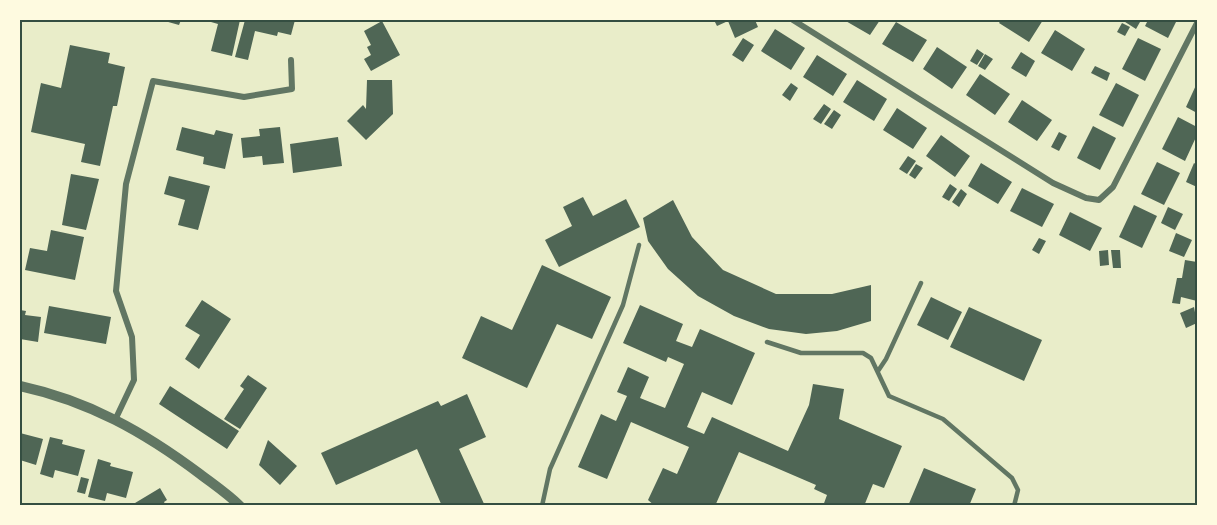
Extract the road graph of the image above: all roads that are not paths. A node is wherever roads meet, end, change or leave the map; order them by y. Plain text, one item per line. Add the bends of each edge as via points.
1 (793, 20) edge
2 (1197, 21) edge
3 (291, 60) dead end
4 (639, 245) dead end
5 (921, 283) dead end
6 (767, 342) dead end
7 (878, 371) junction
8 (20, 386) edge
9 (116, 418) junction
10 (236, 504) edge
11 (542, 506) edge
12 (1014, 506) edge

1 - 2 street via 1053,183 1099,200 1113,187
3 - 9 street via 292,89 244,97 153,81 126,184 116,291 132,337 134,380
4 - 11 lane via 623,305 550,469
5 - 7 lane
6 - 7 lane via 801,353 862,353 871,358
7 - 12 lane via 889,396 943,419 1012,478 1018,490
8 - 9 street
9 - 10 street via 172,453

